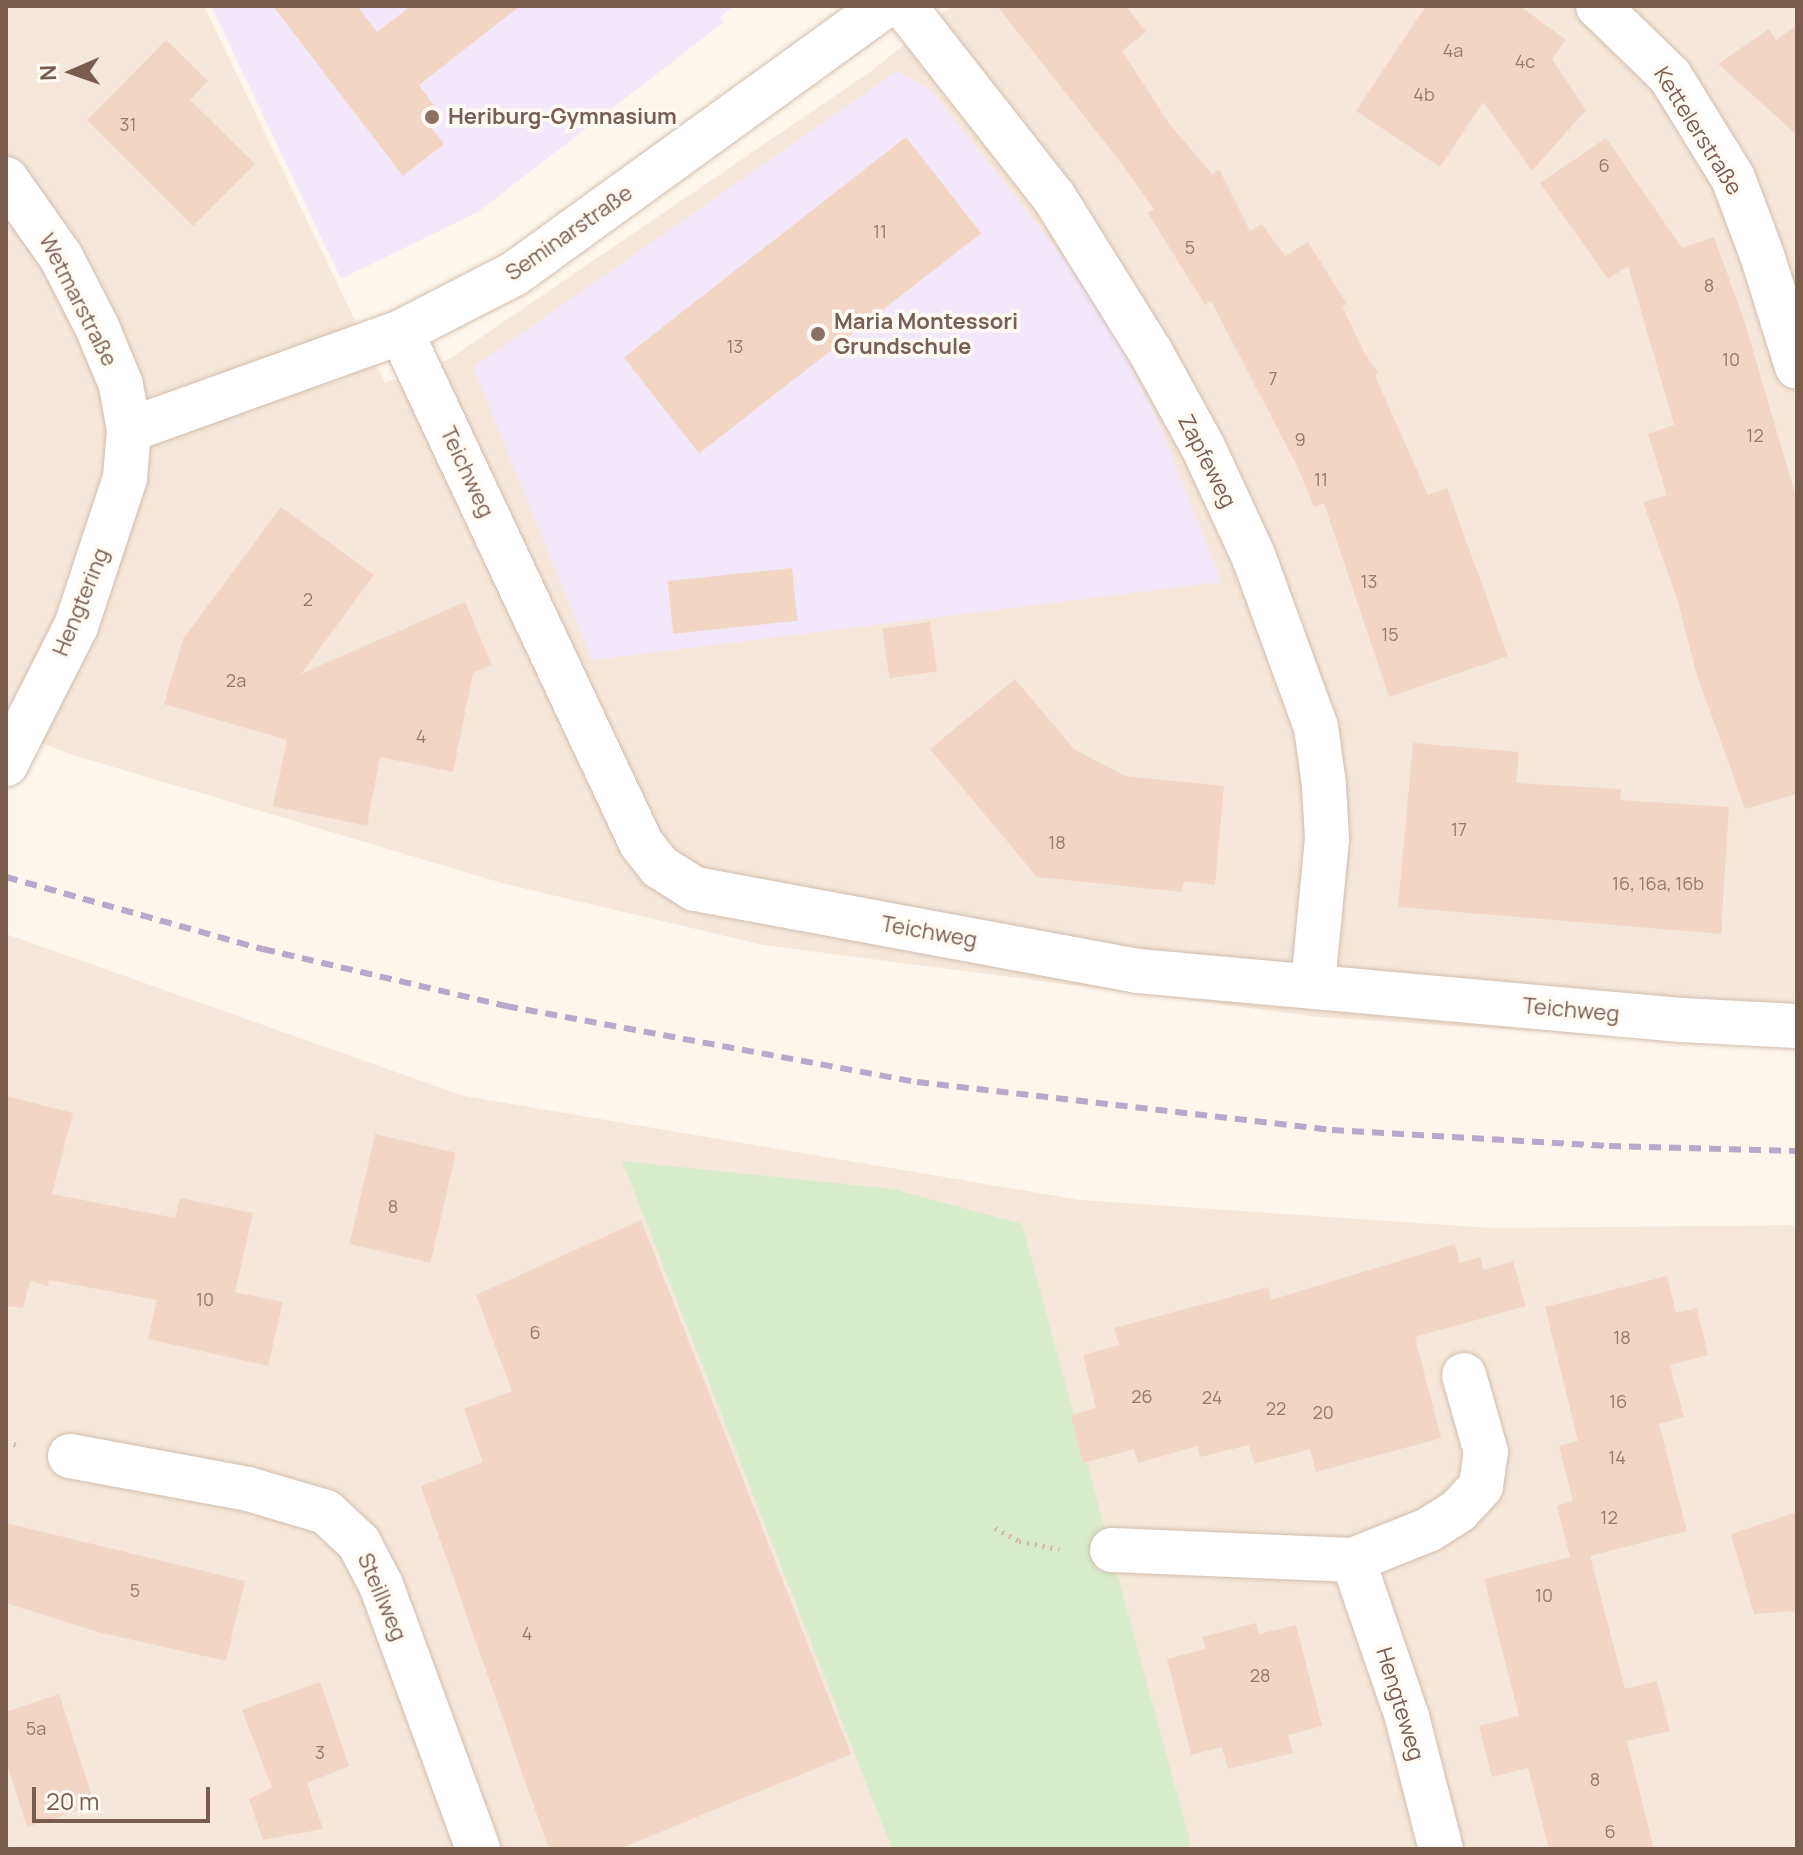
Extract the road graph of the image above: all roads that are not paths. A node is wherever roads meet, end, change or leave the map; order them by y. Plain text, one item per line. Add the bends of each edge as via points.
1 (884, 6) edge
2 (904, 6) edge
3 (1598, 6) edge
4 (6, 179) edge
5 (401, 332) junction
6 (1797, 367) edge
7 (129, 430) junction
8 (6, 764) edge
9 (1313, 985) junction
10 (1797, 1026) edge
11 (1464, 1375) dead end
12 (70, 1456) dead end
13 (1112, 1550) road end
14 (1353, 1560) junction
15 (478, 1849) edge
16 (1441, 1849) edge

1 - 5 street, Seminarstraße via 514,274
2 - 9 street, Zapfeweg via 1054,197 1150,351 1203,447 1253,555 1316,727 1327,839
3 - 6 street, Kettelerstraße via 1670,76 1733,178
4 - 7 street, Wetmarstraße via 61,257 97,327 121,385
5 - 7 street, Seminarstraße
5 - 9 street, Teichweg via 641,843 660,867 695,889 1138,971
7 - 8 street, Hengtering via 125,478 76,626
9 - 10 street, Teichweg
11 - 14 street via 1486,1452 1481,1486 1458,1511 1428,1530
12 - 15 street, Steillweg via 248,1489 326,1512 359,1543 381,1585
13 - 14 street
14 - 16 street, Hengteweg via 1407,1717

